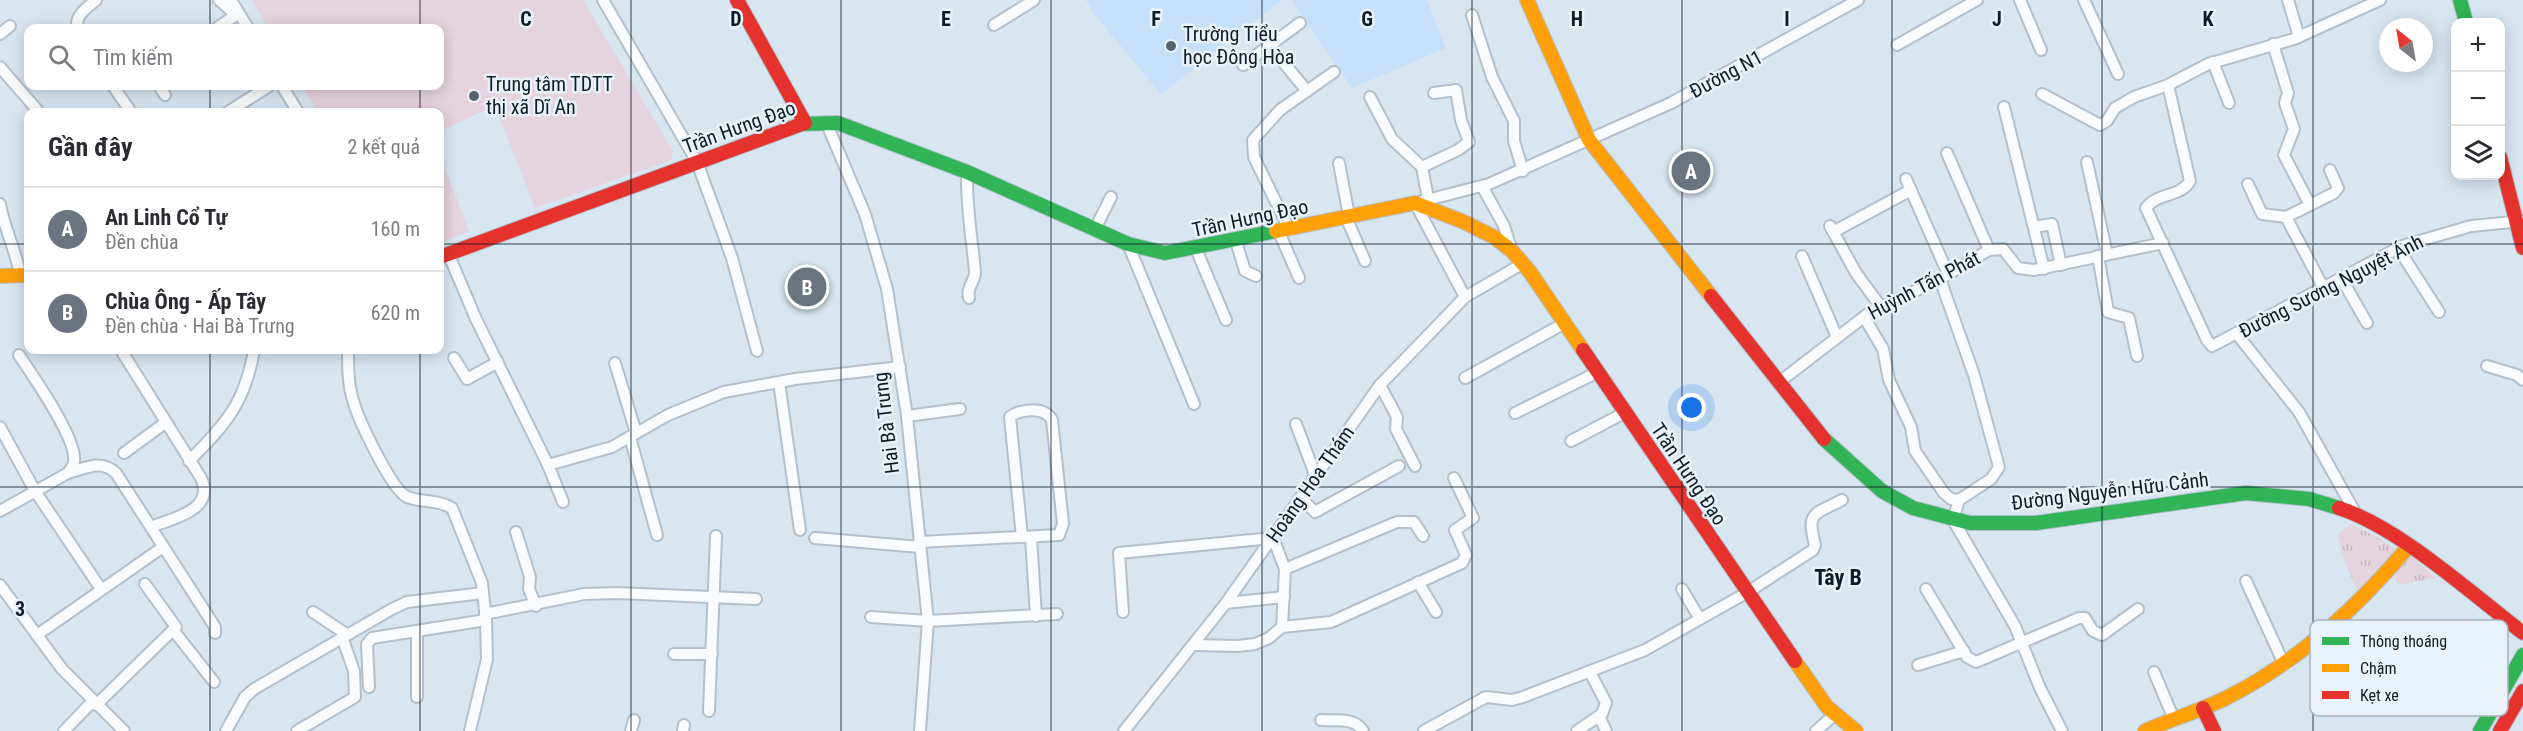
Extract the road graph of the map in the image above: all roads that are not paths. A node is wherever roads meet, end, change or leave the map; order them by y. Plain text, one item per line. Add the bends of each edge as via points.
1 (219, 0) edge
2 (231, 0) edge
3 (603, 0) edge
4 (737, 0) edge
5 (1034, 0) edge
6 (1527, 0) edge
7 (1858, 0) edge
8 (1977, 0) edge
9 (2020, 0) edge
10 (2084, 0) edge
11 (2288, 0) edge
12 (2380, 0) edge
13 (2460, 0) edge
14 (94, 1) edge
15 (1472, 15) dead end
16 (2465, 18) edge
17 (243, 21) edge
18 (1300, 23) dead end
19 (76, 24) edge
20 (994, 25) dead end
21 (10, 26) dead end
22 (0, 34) edge
23 (2299, 37) junction
24 (2273, 44) junction
25 (1269, 45) junction
26 (1897, 45) dead end
27 (2041, 50) dead end
28 (2213, 62) junction
29 (1243, 65) dead end
30 (0, 67) edge
31 (1334, 72) dead end
32 (2118, 74) dead end
33 (2168, 85) junction
34 (118, 90) edge
35 (263, 90) edge
36 (284, 90) edge
37 (1307, 91) junction
38 (1434, 93) dead end
39 (2042, 94) dead end
40 (1370, 97) dead end
41 (2229, 103) dead end
42 (2004, 107) dead end
43 (36, 108) edge
44 (129, 108) edge
45 (234, 108) edge
46 (296, 108) edge
47 (826, 122) junction
48 (805, 123) junction
49 (1589, 140) junction
50 (1947, 153) dead end
51 (697, 162) junction
52 (2087, 162) dead end
53 (1339, 163) dead end
54 (1422, 166) junction
55 (2330, 170) dead end
56 (1523, 171) junction
57 (967, 172) junction
58 (2505, 173) edge
59 (2248, 184) dead end
60 (1482, 186) junction
61 (1111, 197) dead end
62 (1422, 201) junction
63 (0, 204) edge
64 (2310, 205) junction
65 (1347, 216) junction
66 (2286, 217) junction
67 (2520, 222) edge
68 (2034, 227) junction
69 (1095, 230) junction
70 (1284, 231) junction
71 (1236, 241) junction
72 (2163, 243) junction
73 (1128, 244) junction
74 (2398, 248) junction
75 (2523, 248) edge
76 (1196, 249) junction
77 (1989, 250) junction
78 (1512, 251) junction
79 (444, 255) edge
80 (2103, 255) junction
81 (1802, 256) dead end
82 (1365, 261) dead end
83 (1522, 264) junction
84 (2061, 265) junction
85 (2044, 269) junction
86 (24, 275) edge
87 (0, 276) edge
88 (1256, 276) dead end
89 (1944, 276) junction
90 (1299, 278) dead end
91 (2341, 278) junction
92 (2323, 287) junction
93 (1465, 297) junction
94 (969, 298) dead end
95 (1881, 307) junction
96 (2439, 312) dead end
97 (1864, 317) junction
98 (1226, 320) dead end
99 (2367, 323) dead end
100 (1563, 324) junction
101 (2236, 333) junction
102 (1837, 337) junction
103 (757, 351) dead end
104 (19, 354) dead end
105 (124, 354) edge
106 (253, 354) edge
107 (348, 354) edge
108 (2137, 356) dead end
109 (454, 358) dead end
110 (498, 362) junction
111 (615, 363) dead end
112 (2487, 366) dead end
113 (900, 367) junction
114 (1596, 373) junction
115 (1465, 378) dead end
116 (2523, 380) edge
117 (779, 382) junction
118 (1778, 383) junction
119 (1380, 385) junction
120 (1194, 404) dead end
121 (960, 409) dead end
122 (1515, 413) dead end
123 (1624, 413) junction
124 (907, 416) junction
125 (165, 423) junction
126 (1296, 424) dead end
127 (0, 427) edge
128 (633, 435) junction
129 (1571, 441) dead end
130 (124, 453) dead end
131 (189, 461) junction
132 (548, 465) junction
133 (1399, 466) dead end
134 (1415, 466) dead end
135 (68, 473) junction
136 (1314, 478) junction
137 (1454, 478) dead end
138 (35, 491) junction
139 (1300, 498) junction
140 (1842, 500) dead end
141 (1959, 500) junction
142 (563, 502) dead end
143 (0, 511) edge
144 (2356, 514) junction
145 (1953, 520) junction
146 (151, 527) junction
147 (800, 530) dead end
148 (516, 532) dead end
149 (657, 535) dead end
150 (716, 536) dead end
151 (1423, 536) dead end
152 (1026, 537) junction
153 (815, 538) dead end
154 (1273, 538) junction
155 (920, 544) junction
156 (163, 547) junction
157 (2408, 547) junction
158 (1285, 569) junction
159 (2246, 581) dead end
160 (1418, 582) junction
161 (145, 584) dead end
162 (0, 585) edge
163 (1682, 589) dead end
164 (1926, 589) dead end
165 (101, 590) junction
166 (1748, 592) junction
167 (483, 593) junction
168 (713, 597) junction
169 (1284, 597) junction
170 (756, 599) dead end
171 (1226, 603) junction
172 (536, 606) junction
173 (2138, 609) dead end
174 (313, 612) dead end
175 (1123, 612) dead end
176 (1436, 612) dead end
177 (1057, 614) dead end
178 (1035, 616) junction
179 (486, 617) junction
180 (871, 617) dead end
181 (1700, 619) junction
182 (2341, 620) edge
183 (2506, 620) edge
184 (928, 621) junction
185 (2508, 622) edge
186 (1282, 627) junction
187 (174, 631) junction
188 (417, 631) junction
189 (215, 633) dead end
190 (2523, 633) edge
191 (37, 635) junction
192 (344, 635) junction
193 (2023, 643) junction
194 (2310, 643) edge
195 (1194, 645) junction
196 (1964, 651) junction
197 (674, 654) dead end
198 (712, 654) junction
199 (2523, 655) edge
200 (2283, 662) junction
201 (1918, 665) dead end
202 (1590, 672) junction
203 (2154, 672) dead end
204 (214, 682) dead end
205 (2508, 682) edge
206 (369, 687) dead end
207 (2523, 691) edge
208 (417, 697) dead end
209 (95, 703) junction
210 (2203, 708) junction
211 (709, 711) dead end
212 (1599, 716) junction
213 (1834, 716) junction
214 (2488, 716) edge
215 (2174, 717) junction
216 (1322, 720) dead end
217 (64, 731) edge
218 (124, 731) edge
219 (226, 731) edge
220 (297, 731) edge
221 (470, 731) edge
222 (920, 731) edge
223 (1124, 731) edge
224 (1363, 731) edge
225 (1424, 731) edge
226 (1577, 731) edge
227 (1606, 731) edge
228 (1816, 731) edge
229 (1856, 731) edge
230 (2062, 731) edge
231 (2145, 731) edge
232 (2214, 731) edge
233 (2480, 731) edge
234 (2500, 731) edge

1 - 17 street
2 - 17 street
3 - 51 street
4 - 48 main road
5 - 20 street
6 - 49 main road, Đường Nguyễn Hữu Cảnh
7 - 49 street, Đường N1 via 1698,90
8 - 26 street
9 - 27 street
10 - 32 street
11 - 23 street
12 - 23 street
13 - 16 main road
14 - 19 street
15 - 56 street via 1492,77 1514,121 1514,141
18 - 25 street
21 - 22 street
23 - 24 street
24 - 28 street
24 - 64 street via 2294,129 2284,155
25 - 29 street
25 - 37 street
28 - 33 street
28 - 41 street
30 - 43 street
31 - 37 street
33 - 39 street via 2115,108 2100,125
33 - 72 street via 2190,181 2187,187 2150,202 2146,208
34 - 44 street
35 - 45 street
36 - 46 street
37 - 70 street via 1253,140 1252,148
38 - 54 street via 1456,90 1469,142
40 - 54 street via 1392,139
42 - 68 street
47 - 48 main road, Trần Hưng Đạo
47 - 57 main road, Trần Hưng Đạo via 838,123
47 - 113 street, Hai Bà Trưng via 865,214 884,278
48 - 51 main road, Trần Hưng Đạo
49 - 56 street, Đường N1
49 - 118 main road, Đường Nguyễn Hữu Cảnh
50 - 77 street
51 - 79 main road, Trần Hưng Đạo
51 - 103 street via 732,258
52 - 80 street
53 - 65 street
54 - 62 street
55 - 64 street via 2338,188
56 - 60 street, Đường N1
57 - 69 main road, Trần Hưng Đạo
57 - 94 street via 968,225 975,275 968,287
58 - 67 main road
59 - 66 street via 2262,214
60 - 62 street, Đường N1
60 - 78 street via 1504,226
61 - 69 street
62 - 65 main road, Trần Hưng Đạo
62 - 78 main road, Trần Hưng Đạo via 1478,228
62 - 93 street
63 - 86 street
64 - 66 street
65 - 70 main road, Trần Hưng Đạo
65 - 82 street
66 - 92 street
67 - 74 street, Đường Sương Nguyệt Ánh via 2471,226
67 - 75 main road
68 - 84 street via 2052,224
68 - 85 street
69 - 73 main road, Trần Hưng Đạo
70 - 71 main road, Trần Hưng Đạo
70 - 90 street
71 - 76 main road, Trần Hưng Đạo
71 - 88 street via 1245,272
72 - 80 street, Huỳnh Tấn Phát
72 - 101 street, Đường Sương Nguyệt Ánh via 2207,340 2212,346
73 - 76 main road, Trần Hưng Đạo via 1165,253
73 - 120 street
74 - 91 street, Đường Sương Nguyệt Ánh
74 - 96 street
76 - 98 street
77 - 85 street, Huỳnh Tấn Phát via 2004,249 2018,268
77 - 89 street, Huỳnh Tấn Phát
78 - 83 main road, Trần Hưng Đạo
79 - 110 street
80 - 84 street, Huỳnh Tấn Phát
80 - 108 street via 2108,312 2129,318
81 - 102 street
83 - 93 street, Hoàng Hoa Thám
83 - 100 main road, Trần Hưng Đạo
84 - 85 street, Huỳnh Tấn Phát
86 - 87 main road
89 - 95 street, Huỳnh Tấn Phát
89 - 95 street via 1909,185 1832,229 1856,273
89 - 141 street via 1999,467 1991,479
91 - 92 street, Đường Sương Nguyệt Ánh
91 - 99 street
92 - 101 street, Đường Sương Nguyệt Ánh
93 - 119 street, Hoàng Hoa Thám
95 - 97 street, Huỳnh Tấn Phát
97 - 102 street, Huỳnh Tấn Phát
97 - 141 street via 1883,349 1886,372 1911,427 1915,451 1944,494
100 - 114 main road, Trần Hưng Đạo
100 - 115 street
101 - 144 street via 2300,412
102 - 118 street, Huỳnh Tấn Phát
104 - 135 street via 74,450 75,463
105 - 125 street
106 - 131 street via 240,400 222,427
107 - 167 street via 352,399 386,469 398,490 408,497 434,500 452,508
109 - 110 street via 467,379
110 - 132 street
111 - 128 street
112 - 116 street
113 - 117 street
113 - 124 street, Hai Bà Trưng
114 - 122 street
114 - 123 main road, Trần Hưng Đạo
117 - 128 street via 717,394
117 - 147 street
118 - 145 main road, Đường Nguyễn Hữu Cảnh via 1831,448 1882,491 1913,508
119 - 134 street
119 - 136 street, Hoàng Hoa Thám
121 - 124 street
123 - 129 street
123 - 166 main road, Trần Hưng Đạo
124 - 155 street, Hai Bà Trưng
125 - 130 street
125 - 131 street
126 - 136 street
127 - 138 street
128 - 132 street via 612,447
128 - 149 street
131 - 146 street via 204,484 205,498 185,513
132 - 142 street
133 - 139 street via 1315,512
135 - 138 street
135 - 146 street via 96,465 109,466
136 - 139 street, Hoàng Hoa Thám
137 - 160 street via 1473,518 1455,530 1467,558
138 - 143 street
138 - 165 street
139 - 154 street, Hoàng Hoa Thám
140 - 166 street via 1811,520 1813,550
141 - 145 street
144 - 145 main road, Đường Nguyễn Hữu Cảnh via 2309,498 2246,493 2036,523
144 - 157 main road, Đường Nguyễn Hữu Cảnh
145 - 193 street
146 - 156 street
148 - 172 street
150 - 168 street
151 - 158 street via 1414,522 1403,520
152 - 152 street via 1059,535 1063,524 1052,420 1047,413 1023,411 1011,415 1010,421
152 - 155 street
152 - 178 street
153 - 155 street
154 - 158 street
154 - 171 street, Hoàng Hoa Thám
154 - 175 street via 1119,553
155 - 184 street, Hai Bà Trưng
156 - 165 street
156 - 189 street via 216,627
157 - 182 main road
157 - 183 main road, Đường Nguyễn Hữu Cảnh
158 - 169 street
159 - 200 street
160 - 176 street
160 - 186 street via 1330,622
161 - 187 street via 176,627
162 - 191 street
163 - 181 street
164 - 196 street
165 - 191 street
166 - 181 street
166 - 213 main road, Trần Hưng Đạo
167 - 179 street
167 - 192 street via 407,602
168 - 170 street
168 - 172 street via 584,594
168 - 198 street
169 - 171 street
169 - 186 street
171 - 195 street, Hoàng Hoa Thám
172 - 179 street
173 - 193 street via 2102,635 2093,631 2085,618 2079,618
174 - 192 street
177 - 178 street
178 - 184 street
179 - 188 street
179 - 221 street via 488,659
180 - 184 street
181 - 202 street via 1645,650
184 - 222 street, Hai Bà Trưng
185 - 190 main road, Đường Nguyễn Hữu Cảnh
186 - 195 street via 1255,644
187 - 204 street
187 - 209 street
188 - 206 street via 368,641
188 - 208 street
191 - 209 street via 62,669
192 - 219 street via 254,688
192 - 220 street via 354,671 355,697
193 - 196 street via 1976,662
193 - 230 street via 2043,696
194 - 200 main road
195 - 223 street, Hoàng Hoa Thám
196 - 201 street
197 - 198 street
198 - 211 street
199 - 205 main road
200 - 210 main road
202 - 212 street via 1606,703
202 - 225 street via 1512,700 1486,696
203 - 215 street
207 - 234 main road
209 - 217 street
209 - 218 street
210 - 215 main road
210 - 232 main road
212 - 226 street
212 - 227 street
213 - 228 street
213 - 229 main road, Trần Hưng Đạo
214 - 233 main road
215 - 231 main road
216 - 224 street via 1351,721

